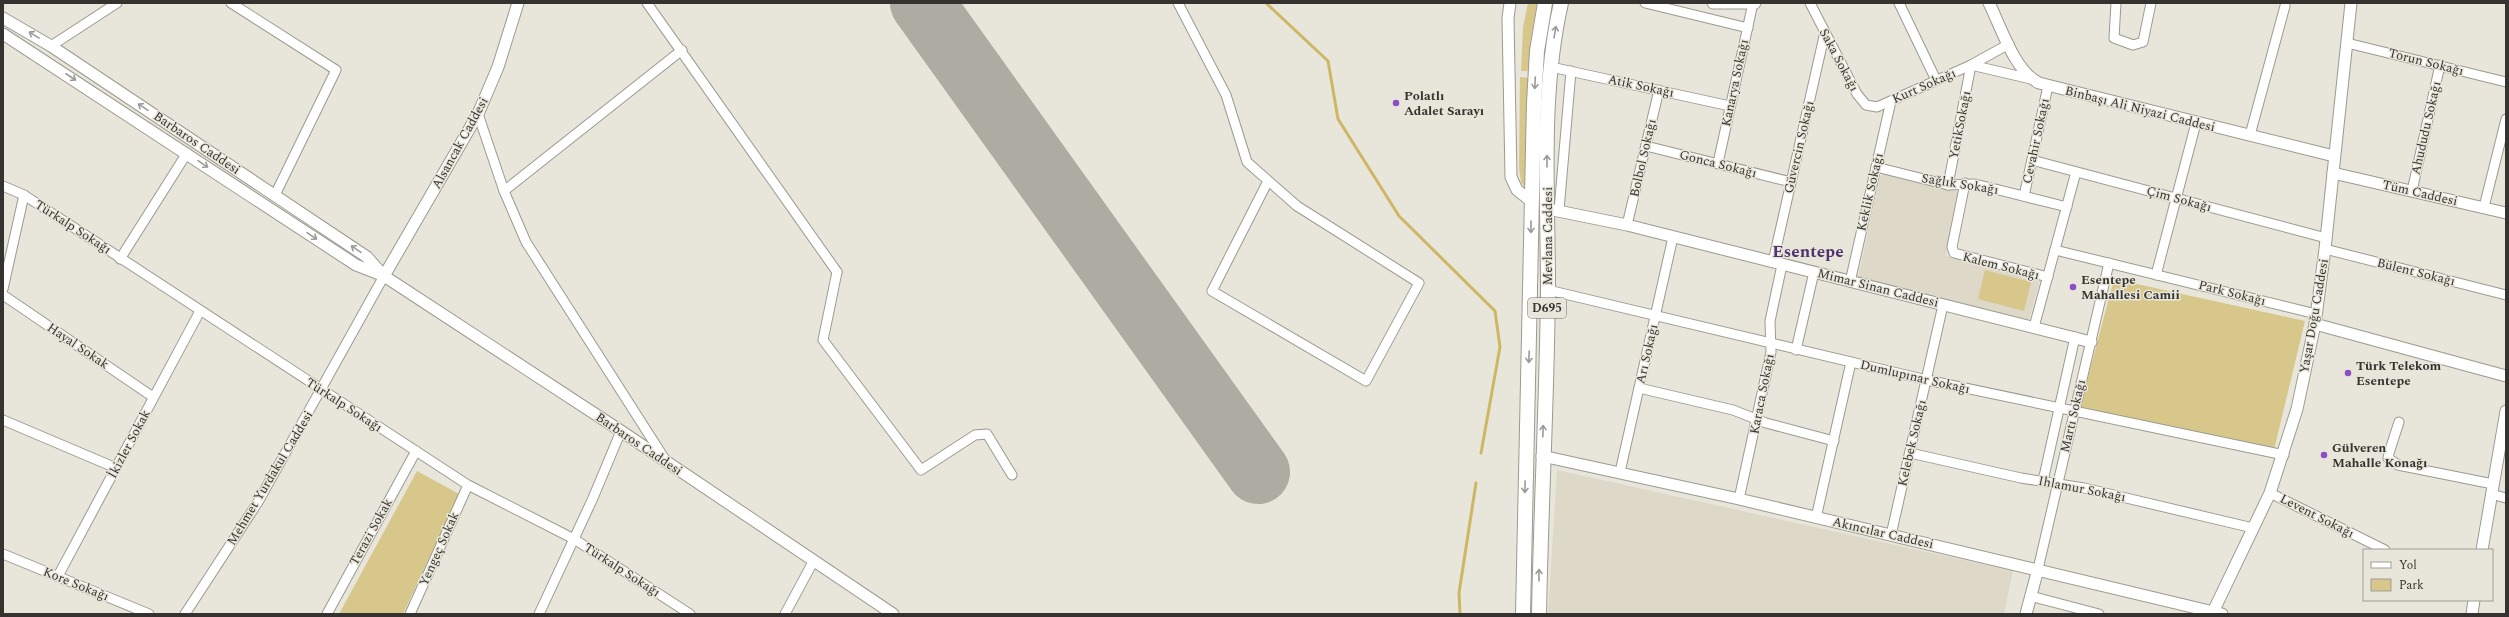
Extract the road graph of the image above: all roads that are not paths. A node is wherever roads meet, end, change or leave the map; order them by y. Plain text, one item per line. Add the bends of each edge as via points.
1 (117, 3) edge
2 (231, 3) edge
3 (518, 3) edge
4 (647, 3) edge
5 (1178, 3) edge
6 (1510, 3) edge
7 (1545, 3) edge
8 (1561, 3) edge
9 (1645, 3) edge
10 (1713, 3) edge
11 (1754, 3) edge
12 (1810, 3) edge
13 (1899, 3) edge
14 (1989, 3) edge
15 (2116, 3) edge
16 (2152, 3) edge
17 (2350, 3) edge
18 (2285, 6) dead end
19 (3, 18) edge
20 (1748, 28) junction
21 (1825, 32) junction
22 (3, 34) edge
23 (2347, 43) junction
24 (2009, 44) junction
25 (50, 46) junction
26 (682, 50) junction
27 (1971, 65) junction
28 (2440, 65) junction
29 (1550, 67) junction
30 (1571, 71) junction
31 (2031, 79) junction
32 (1936, 80) junction
33 (2506, 82) edge
34 (2048, 86) junction
35 (1659, 90) junction
36 (1891, 101) junction
37 (1730, 106) junction
38 (1877, 107) joint
39 (478, 114) junction
40 (2506, 119) edge
41 (2196, 123) junction
42 (2250, 135) junction
43 (1646, 146) junction
44 (187, 153) junction
45 (2334, 156) junction
46 (2032, 160) junction
47 (1718, 164) junction
48 (1876, 167) junction
49 (2076, 172) junction
50 (2333, 173) junction
51 (1268, 181) junction
52 (1791, 182) junction
53 (1948, 184) junction
54 (1965, 184) junction
55 (3, 186) edge
56 (504, 191) junction
57 (2412, 191) junction
58 (274, 194) junction
59 (24, 195) junction
60 (2024, 196) junction
61 (2176, 198) junction
62 (1531, 201) junction
63 (2067, 207) junction
64 (2484, 207) junction
65 (1554, 210) junction
66 (2506, 213) edge
67 (1627, 226) junction
68 (1673, 237) junction
69 (2326, 238) junction
70 (2325, 249) junction
71 (2055, 250) junction
72 (120, 259) junction
73 (1777, 263) junction
74 (2109, 263) junction
75 (837, 272) junction
76 (1814, 272) junction
77 (2156, 275) junction
78 (384, 276) junction
79 (2048, 277) junction
80 (1850, 282) junction
81 (3, 289) edge
82 (1548, 290) junction
83 (3, 295) edge
84 (2506, 295) edge
85 (1943, 305) junction
86 (200, 311) junction
87 (1655, 316) junction
88 (2315, 319) junction
89 (2034, 326) junction
90 (825, 331) dead end
91 (2075, 337) junction
92 (2091, 342) junction
93 (1771, 344) junction
94 (1796, 350) junction
95 (1851, 362) junction
96 (2506, 376) edge
97 (1927, 380) junction
98 (1639, 388) junction
99 (321, 390) junction
100 (153, 397) junction
101 (2060, 408) junction
102 (2506, 411) edge
103 (2074, 412) junction
104 (1757, 419) junction
105 (3, 420) edge
106 (2399, 422) dead end
107 (621, 431) junction
108 (1834, 441) junction
109 (416, 451) junction
110 (1910, 453) junction
111 (2284, 455) junction
112 (1542, 456) junction
113 (667, 463) junction
114 (116, 468) junction
115 (1620, 472) junction
116 (1012, 475) dead end
117 (2043, 481) junction
118 (2058, 483) junction
119 (468, 485) junction
120 (2492, 489) junction
121 (2270, 493) junction
122 (2506, 498) edge
123 (1739, 499) junction
124 (1816, 518) junction
125 (2253, 528) junction
126 (1891, 535) junction
127 (574, 539) junction
128 (2382, 549) edge
129 (2482, 549) edge
130 (3, 554) edge
131 (813, 562) junction
132 (2038, 569) junction
133 (58, 576) junction
134 (2030, 596) junction
135 (2474, 601) edge
136 (2218, 613) edge
137 (149, 614) edge
138 (185, 614) edge
139 (326, 614) edge
140 (410, 614) edge
141 (539, 614) edge
142 (690, 614) edge
143 (785, 614) edge
144 (893, 614) edge
145 (1523, 614) edge
146 (1539, 614) edge
147 (2026, 614) edge
148 (2099, 614) edge
149 (2472, 614) edge

1 - 25 street
2 - 58 street via 336,70
3 - 39 street, Alsancak Caddesi via 498,67
4 - 26 street
5 - 51 street via 1226,95 1247,162
6 - 62 street via 1508,18 1511,177 1517,190
7 -> 62 main road, Mevlana Caddesi / D695 via 1536,62
29 -> 8 main road, Mevlana Caddesi / D695
9 - 20 street
10 - 11 street
11 - 20 street, Kanarya Sokağı
12 - 21 street, Saka Sokağı
13 - 32 street
14 - 24 street, Binbaşı Ali Niyazi Caddesi
15 - 16 street via 2114,38 2133,45 2142,42
17 - 23 street, Yaşar Doğu Caddesi
18 - 42 street
25 -> 19 street, Barbaros Caddesi
20 - 37 street, Kanarya Sokağı
21 - 38 street, Saka Sokağı via 1857,94 1866,105
21 - 52 street, Güvercin Sokağı
22 -> 44 street, Barbaros Caddesi
23 - 28 street, Torun Sokağı
23 - 45 street, Yaşar Doğu Caddesi
24 - 27 street, Kurt Sokağı
24 - 31 street, Binbaşı Ali Niyazi Caddesi via 2020,66
58 -> 25 street, Barbaros Caddesi
26 - 56 street
26 - 75 street
27 - 31 street, Kurt Sokağı
27 - 32 street, Kurt Sokağı
27 - 53 street, YetikSokağı
28 - 33 street, Torun Sokağı
28 - 57 street, Ahududu Sokağı
29 - 30 street, Atik Sokağı
65 -> 29 main road, Mevlana Caddesi / D695
30 - 35 street, Atik Sokağı
30 - 65 street
31 - 34 street, Binbaşı Ali Niyazi Caddesi
32 - 36 street, Kurt Sokağı
34 - 41 street, Binbaşı Ali Niyazi Caddesi
34 - 46 street, Cevahir Sokağı
35 - 37 street, Atik Sokağı
35 - 43 street, Bolbol Sokağı
36 - 38 street, Kurt Sokağı
36 - 48 street, Keklik Sokağı
37 - 47 street, Kanarya Sokağı
39 - 56 street
39 - 78 street, Alsancak Caddesi
40 - 64 street
41 - 42 street, Binbaşı Ali Niyazi Caddesi
41 - 61 street
42 - 45 street, Binbaşı Ali Niyazi Caddesi
43 - 47 street, Gonca Sokağı
43 - 67 street, Bolbol Sokağı
44 - 72 street
44 -> 78 street, Barbaros Caddesi via 356,265
45 - 50 street, Yaşar Doğu Caddesi
46 - 49 street, Çim Sokağı
46 - 60 street, Cevahir Sokağı
47 - 52 street, Gonca Sokağı
48 - 53 street, Sağlık Sokağı
48 - 80 street, Keklik Sokağı
49 - 61 street, Çim Sokağı
49 - 63 street
50 - 57 street, Tüm Caddesi
50 - 69 street, Yaşar Doğu Caddesi
51 - 51 street via 1297,206 1419,284 1366,381 1212,292
52 - 73 street, Güvercin Sokağı
53 - 54 street, Sağlık Sokağı
54 - 60 street, Sağlık Sokağı
54 - 79 street, Kalem Sokağı via 1952,247 1954,253
55 - 59 street, Türkalp Sokağı
56 - 113 street via 526,242
57 - 64 street, Tüm Caddesi
78 -> 58 street, Barbaros Caddesi via 367,257
59 - 72 street, Türkalp Sokağı
59 - 81 street
60 - 63 street, Sağlık Sokağı
61 - 69 street, Çim Sokağı
61 - 77 street
62 -> 145 main road, Mevlana Caddesi / D695
63 - 71 street
64 - 66 street, Tüm Caddesi
65 - 67 street, Mimar Sinan Caddesi
65 - 82 main road, Mevlana Caddesi / D695
67 - 68 street, Mimar Sinan Caddesi
68 - 73 street, Mimar Sinan Caddesi
68 - 87 street, Arı Sokağı
69 - 70 street, Yaşar Doğu Caddesi
70 - 84 street, Bülent Sokağı
70 - 88 street, Yaşar Doğu Caddesi
71 - 74 street, Park Sokağı
71 - 79 street
72 - 86 street, Türkalp Sokağı
73 - 76 street, Mimar Sinan Caddesi
73 - 93 street, Karaca Sokağı via 1770,321
74 - 77 street, Park Sokağı
74 - 92 street, Martı Sokağı
75 - 90 street
75 - 116 street via 823,340 921,470 975,435 987,434
76 - 80 street, Mimar Sinan Caddesi
76 - 94 street
77 - 88 street, Park Sokağı
78 - 99 street, Mehmet Yurdakul Caddesi
78 - 107 street, Barbaros Caddesi
79 - 89 street
80 - 85 street, Mimar Sinan Caddesi
82 - 87 street, Dumlupınar Sokağı
112 -> 82 main road, Mevlana Caddesi / D695
83 - 100 street, Hayal Sokak
85 - 89 street, Mimar Sinan Caddesi
85 - 97 street, Kelebek Sokağı
86 - 99 street, Türkalp Sokağı
86 - 100 street, İkizler Sokak
87 - 93 street, Dumlupınar Sokağı
87 - 98 street, Arı Sokağı
88 - 96 street
88 - 111 street, Yaşar Doğu Caddesi via 2297,409
89 - 91 street, Mimar Sinan Caddesi
91 - 92 street, Mimar Sinan Caddesi
91 - 101 street, Martı Sokağı
92 - 103 street, Martı Sokağı
93 - 94 street, Dumlupınar Sokağı
93 - 104 street, Karaca Sokağı
94 - 95 street, Dumlupınar Sokağı
95 - 97 street, Dumlupınar Sokağı
95 - 108 street
97 - 101 street, Dumlupınar Sokağı
97 - 110 street, Kelebek Sokağı
98 - 104 street via 1732,410
98 - 115 street, Arı Sokağı
99 - 109 street, Türkalp Sokağı
99 - 138 street, Mehmet Yurdakul Caddesi via 258,502
100 - 114 street, İkizler Sokak
101 - 103 street, Dumlupınar Sokağı
101 - 117 street, Martı Sokağı
102 - 120 street
103 - 111 street, Dumlupınar Sokağı
103 - 118 street, Martı Sokağı
104 - 108 street
104 - 123 street, Karaca Sokağı
105 - 114 street
106 - 120 street via 2388,458 2392,462
107 - 113 street, Barbaros Caddesi
107 - 127 street
108 - 124 street
109 - 119 street, Türkalp Sokağı
109 - 139 street, Terazi Sokak
110 - 117 street, Ihlamur Sokağı
110 - 126 street, Kelebek Sokağı
111 - 121 street, Yaşar Doğu Caddesi
112 - 115 street, Akıncılar Caddesi
146 -> 112 main road, Mevlana Caddesi / D695
113 - 131 street, Barbaros Caddesi
114 - 133 street, İkizler Sokak
115 - 123 street, Akıncılar Caddesi
117 - 118 street, Ihlamur Sokağı
118 - 125 street, Ihlamur Sokağı
118 - 132 street, Martı Sokağı
119 - 127 street, Türkalp Sokağı
119 - 140 street, Yengeç Sokak
120 - 122 street
120 - 129 street
121 - 125 street, Yaşar Doğu Caddesi
121 - 128 street, Levent Sokağı
123 - 124 street, Akıncılar Caddesi
124 - 126 street, Akıncılar Caddesi
125 - 136 street, Yaşar Doğu Caddesi
126 - 132 street, Akıncılar Caddesi
127 - 141 street
127 - 142 street, Türkalp Sokağı
130 - 133 street, Kore Sokağı
131 - 143 street
131 - 144 street, Barbaros Caddesi
132 - 134 street
132 - 136 street, Akıncılar Caddesi
133 - 137 street, Kore Sokağı
134 - 147 street
134 - 148 street
135 - 149 street

